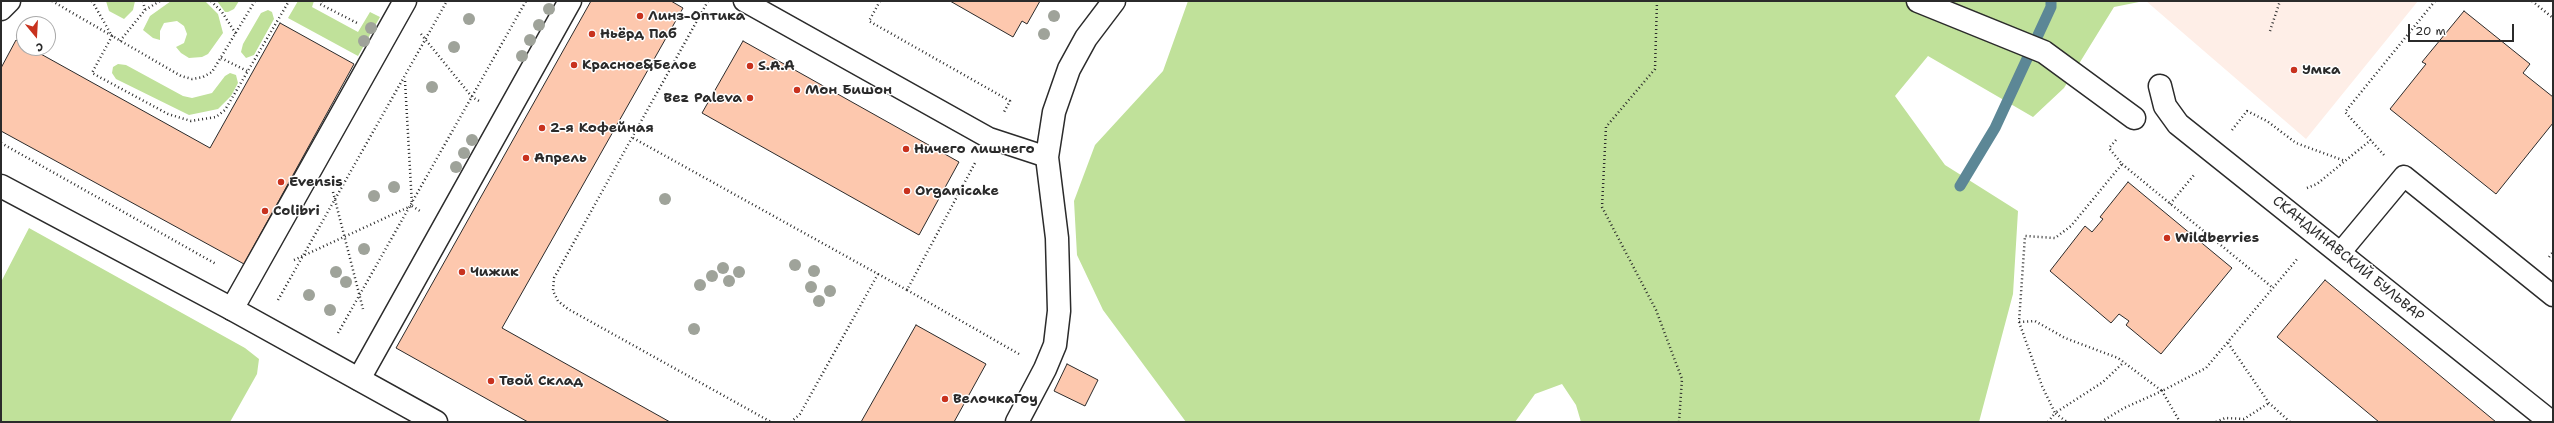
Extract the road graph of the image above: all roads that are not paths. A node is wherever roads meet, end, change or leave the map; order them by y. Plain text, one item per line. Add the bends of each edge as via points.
1 (9, 1) edge
2 (405, 1) edge
3 (570, 1) edge
4 (744, 1) edge
5 (1114, 1) edge
6 (1918, 1) edge
7 (1, 9) edge
8 (2160, 86) dead end
9 (2134, 118) road end
10 (1048, 157) junction
11 (1, 186) edge
12 (2340, 252) junction
13 (2553, 296) edge
14 (232, 309) junction
15 (359, 379) junction
16 (436, 422) edge
17 (1016, 422) edge
18 (2551, 422) edge

1 - 7 street
2 - 14 street
3 - 15 street
4 - 10 lane via 988,138
5 - 10 street via 1086,38 1069,70 1054,112
6 - 9 street via 2044,52
8 - 12 street, СКАНДИНАВСКИЙ БУЛЬВАР via 2165,106 2172,116
10 - 17 street via 1057,238 1059,311 1055,345
11 - 14 street
12 - 13 lane via 2404,176
12 - 18 street, СКАНДИНАВСКИЙ БУЛЬВАР
14 - 15 street
15 - 16 street

